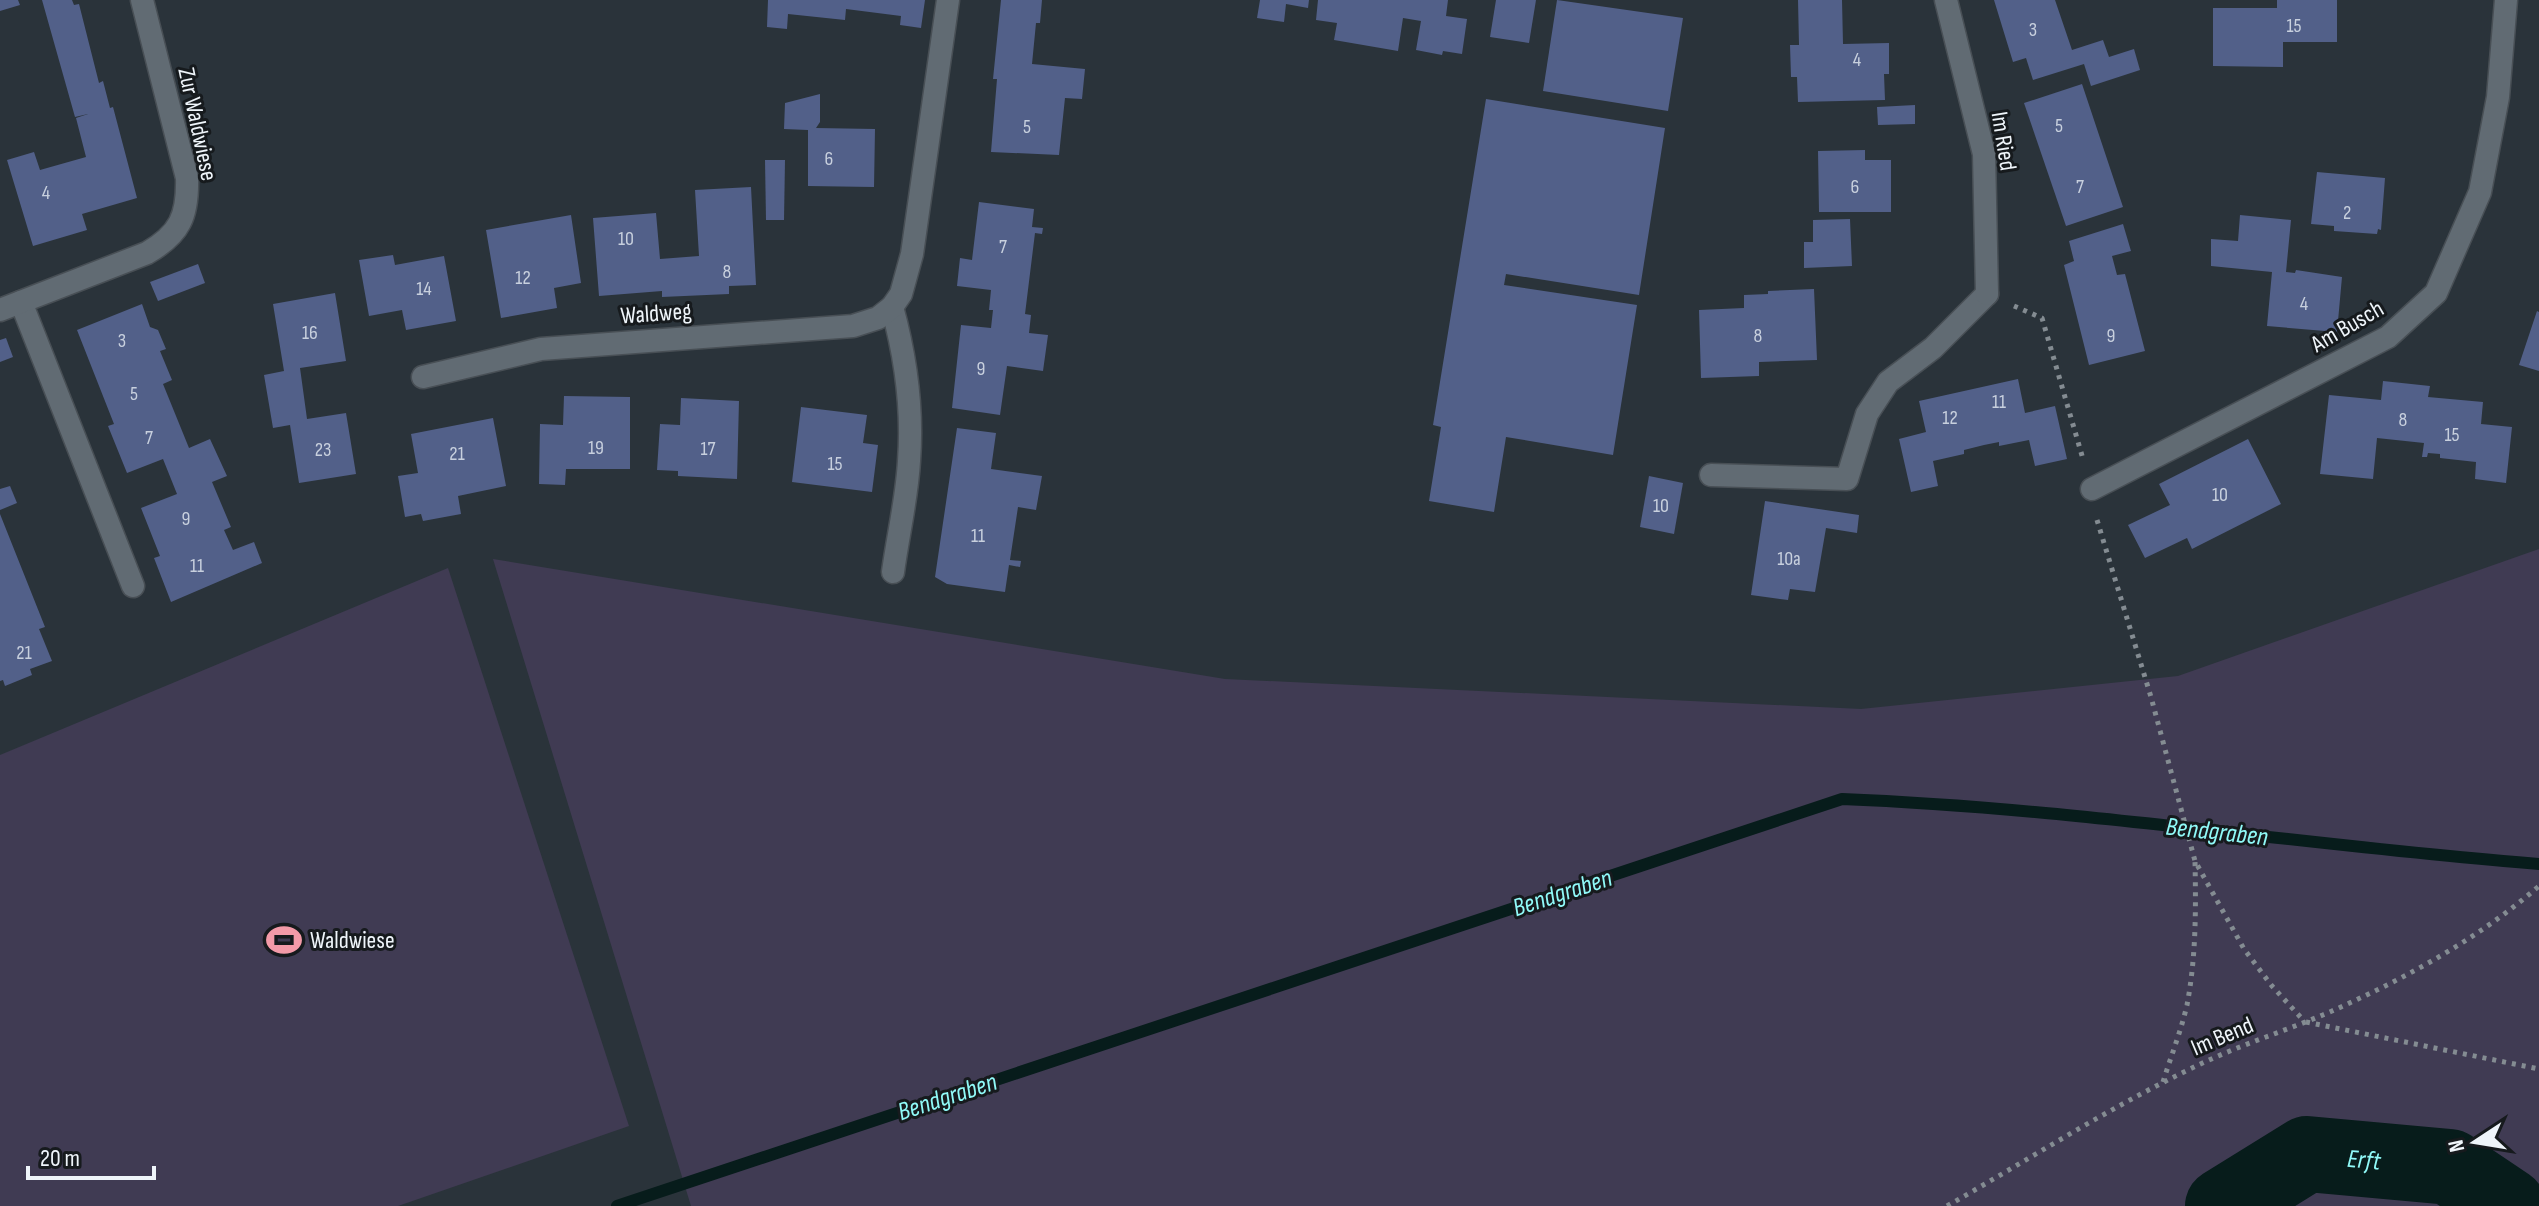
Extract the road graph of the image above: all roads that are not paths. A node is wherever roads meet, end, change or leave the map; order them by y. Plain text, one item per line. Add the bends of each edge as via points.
1 (142, 0) edge
2 (948, 0) edge
3 (1946, 0) edge
4 (2506, 0) edge
5 (10, 306) edge
6 (892, 307) junction
7 (423, 377) dead end
8 (1711, 475) dead end
9 (2092, 489) road end
10 (893, 572) dead end
11 (133, 586) dead end

1 - 5 street, Zur Waldwiese via 187,178 182,219 169,239 147,253
2 - 6 street via 912,254
3 - 8 street, Im Ried via 1984,154 1987,294 1933,348 1888,382 1867,414 1847,479
4 - 9 street, Am Busch via 2498,97 2482,181 2436,293 2388,337
5 - 11 street, Zur Waldwiese
6 - 7 street, Waldweg via 878,318 845,327 541,349
6 - 10 street via 910,410 909,463

